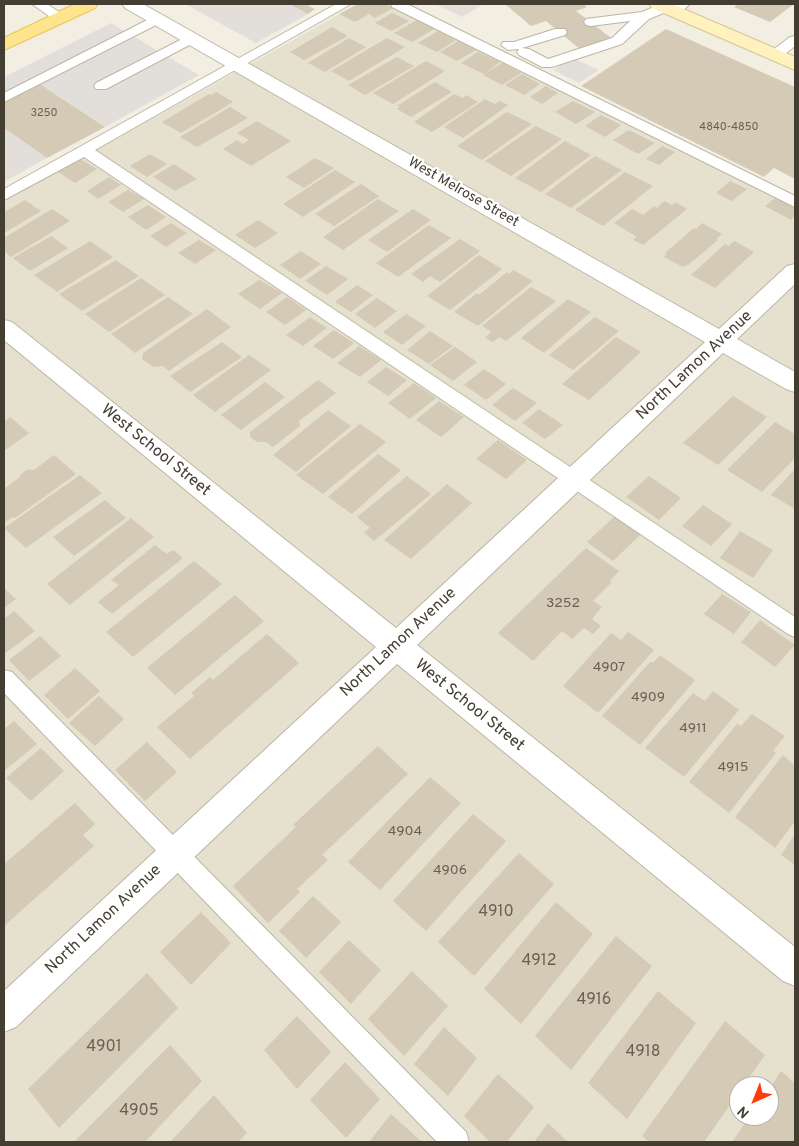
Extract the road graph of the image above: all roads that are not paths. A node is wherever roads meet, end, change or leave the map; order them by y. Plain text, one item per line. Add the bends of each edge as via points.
1 (38, 4) edge
2 (89, 4) edge
3 (131, 4) edge
4 (346, 4) edge
5 (397, 4) edge
6 (426, 4) edge
7 (671, 6) edge
8 (644, 16) junction
9 (61, 18) junction
10 (157, 18) junction
11 (591, 22) dead end
12 (560, 32) dead end
13 (192, 38) junction
14 (795, 40) edge
15 (4, 45) edge
16 (513, 47) junction
17 (775, 55) junction
18 (238, 64) junction
19 (795, 64) edge
20 (101, 86) dead end
21 (4, 98) edge
22 (84, 150) junction
23 (4, 195) edge
24 (795, 202) edge
25 (795, 271) edge
26 (4, 328) edge
27 (721, 341) junction
28 (795, 383) edge
29 (574, 479) junction
30 (795, 628) edge
31 (396, 647) junction
32 (4, 679) edge
33 (175, 854) junction
34 (795, 969) edge
35 (4, 1015) edge
36 (456, 1142) edge

1 - 9 lane
2 - 9 main road
3 - 10 street, West Melrose Street
4 - 18 lane
5 - 24 lane
6 - 16 lane
7 - 8 lane
7 - 17 main road
8 - 11 lane
8 - 16 lane via 617,41 547,64
9 - 15 main road
10 - 13 street, West Melrose Street
10 - 21 lane
12 - 16 lane
13 - 18 street, West Melrose Street
13 - 20 lane
14 - 17 lane
17 - 19 main road
18 - 22 lane
18 - 27 street, West Melrose Street
22 - 23 lane
22 - 29 lane
25 - 27 street, North Lamon Avenue
26 - 31 street, West School Street
27 - 28 street, West Melrose Street
27 - 29 street, North Lamon Avenue
29 - 30 lane
29 - 31 street, North Lamon Avenue
31 - 33 street, North Lamon Avenue
31 - 34 street, West School Street
32 - 33 lane
33 - 35 street, North Lamon Avenue
33 - 36 lane

